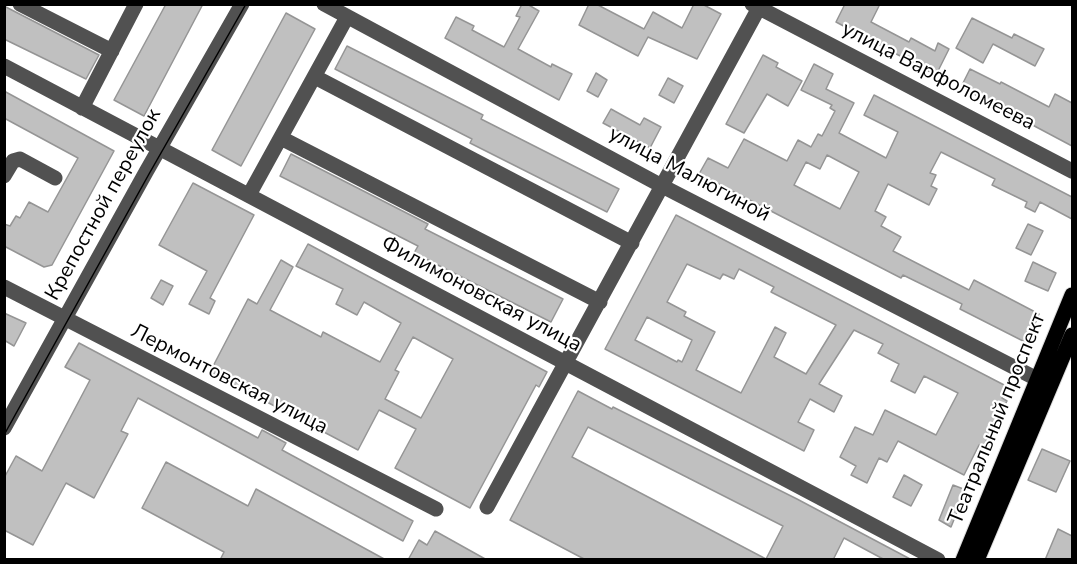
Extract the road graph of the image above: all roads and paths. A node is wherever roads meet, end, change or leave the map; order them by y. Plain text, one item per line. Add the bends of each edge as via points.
1 (20, 4) edge
2 (136, 4) edge
3 (242, 4) edge
4 (324, 4) edge
5 (757, 6) edge
6 (347, 17) junction
7 (112, 51) junction
8 (4, 66) edge
9 (315, 77) junction
10 (82, 108) junction
11 (281, 138) junction
12 (160, 147) junction
13 (1072, 171) edge
14 (4, 176) edge
15 (55, 178) dead end
16 (662, 186) junction
17 (249, 195) junction
18 (632, 243) junction
19 (4, 287) edge
20 (1072, 295) edge
21 (600, 302) junction
22 (63, 318) junction
23 (1072, 335) edge
24 (566, 364) junction
25 (1037, 379) junction
26 (4, 428) edge
27 (487, 507) dead end
28 (436, 509) dead end
29 (938, 560) edge
30 (963, 560) edge
31 (977, 560) edge

1 - 7 street
2 - 7 street
3 - 12 street, Крепостной переулок
4 - 6 street, улица Малюгиной
5 - 13 street, улица Варфоломеева
5 - 16 street
6 - 9 street
6 - 16 street, улица Малюгиной
7 - 10 street
8 - 10 street, Филимоновская улица
9 - 11 street
9 - 18 street
10 - 12 street, Филимоновская улица
11 - 17 street
11 - 21 street
12 - 17 street, Филимоновская улица
12 - 22 street, Крепостной переулок
14 - 15 street via 13,161 20,159
16 - 18 street
16 - 25 street, улица Малюгиной
17 - 24 street, Филимоновская улица
18 - 21 street
19 - 22 street, Лермонтовская улица
20 - 25 main road, Театральный проспект
21 - 24 street
22 - 26 street, Крепостной переулок
22 - 28 street, Лермонтовская улица
23 - 31 main road, Театральный проспект
24 - 27 street
24 - 29 street, Филимоновская улица
25 - 30 main road, Театральный проспект

